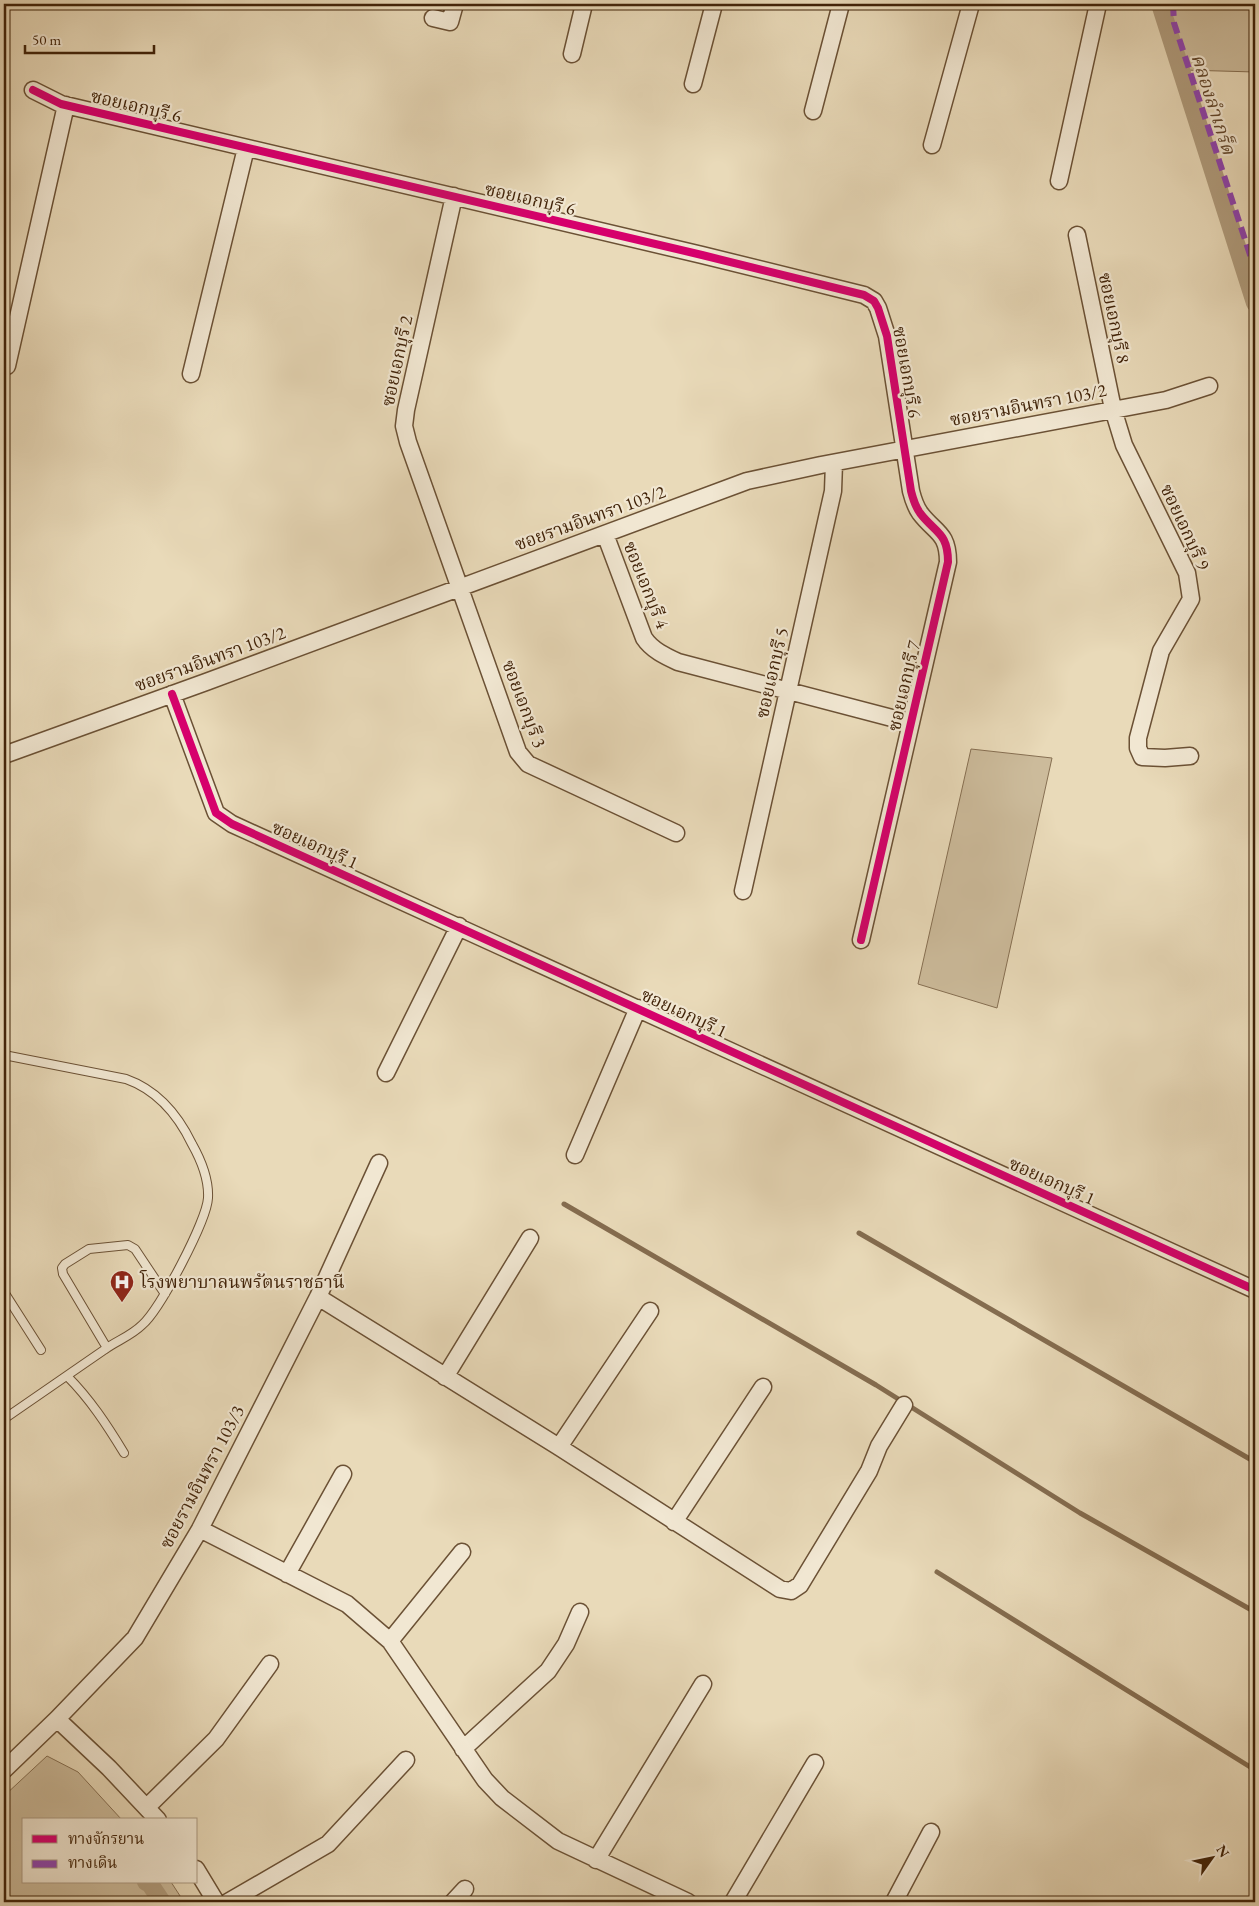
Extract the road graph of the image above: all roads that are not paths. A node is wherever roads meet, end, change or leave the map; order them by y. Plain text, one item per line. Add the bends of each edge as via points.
1 (455, 4) edge
2 (584, 4) edge
3 (714, 4) edge
4 (841, 4) edge
5 (971, 4) edge
6 (1098, 4) edge
7 (433, 18) dead end
8 (572, 54) dead end
9 (693, 84) dead end
10 (33, 90) dead end
11 (66, 105) junction
12 (813, 111) dead end
13 (932, 145) dead end
14 (246, 148) junction
15 (1059, 181) dead end
16 (454, 196) junction
17 (1076, 235) dead end
18 (7, 366) dead end
19 (191, 374) dead end
20 (1209, 386) dead end
21 (1112, 409) junction
22 (905, 449) junction
23 (834, 463) junction
24 (605, 534) junction
25 (460, 588) junction
26 (789, 691) junction
27 (172, 694) junction
28 (911, 723) junction
29 (4, 755) edge
30 (1190, 756) dead end
31 (676, 833) dead end
32 (743, 890) dead end
33 (459, 926) junction
34 (861, 940) dead end
35 (638, 1008) junction
36 (4, 1055) edge
37 (386, 1073) dead end
38 (575, 1155) dead end
39 (379, 1163) dead end
40 (530, 1238) dead end
41 (1255, 1290) edge
42 (4, 1292) edge
43 (165, 1294) junction
44 (318, 1298) junction
45 (650, 1311) dead end
46 (107, 1348) junction
47 (40, 1350) dead end
48 (66, 1376) junction
49 (445, 1377) junction
50 (763, 1387) dead end
51 (904, 1404) dead end
52 (4, 1419) edge
53 (560, 1448) junction
54 (124, 1453) dead end
55 (344, 1474) dead end
56 (674, 1522) junction
57 (200, 1529) junction
58 (462, 1552) dead end
59 (287, 1574) junction
60 (580, 1612) dead end
61 (390, 1641) junction
62 (270, 1664) dead end
63 (703, 1684) dead end
64 (58, 1719) junction
65 (463, 1749) junction
66 (406, 1760) dead end
67 (815, 1763) dead end
68 (4, 1770) edge
69 (147, 1807) junction
70 (156, 1818) edge
71 (931, 1832) dead end
72 (596, 1860) junction
73 (198, 1872) edge
74 (465, 1890) dead end
75 (216, 1902) edge
76 (228, 1902) edge
77 (453, 1902) edge
78 (688, 1902) edge
79 (733, 1902) edge
80 (894, 1902) edge

1 - 7 street via 450,22
2 - 8 street
3 - 9 street
4 - 12 street
5 - 13 street
6 - 15 street
10 - 11 street, ซอยเอกบุรี 6
11 - 14 street, ซอยเอกบุรี 6
11 - 18 street
14 - 16 street, ซอยเอกบุรี 6
14 - 19 street
16 - 22 street, ซอยเอกบุรี 6 via 864,295 874,301 883,321
16 - 25 street, ซอยเอกบุรี 2 via 404,426
17 - 21 street, ซอยเอกบุรี 8
20 - 21 street, ซอยรามอินทรา 103/2 via 1166,400
21 - 22 street, ซอยรามอินทรา 103/2
21 - 30 street, ซอยเอกบุรี 9 via 1124,445 1187,573 1191,600 1161,651 1138,748 1142,757
22 - 23 street, ซอยรามอินทรา 103/2
22 - 28 street, ซอยเอกบุรี 7 via 915,505 939,532 948,552
23 - 24 street, ซอยรามอินทรา 103/2 via 747,481
23 - 26 street, ซอยเอกบุรี 5 via 833,491
24 - 25 street, ซอยรามอินทรา 103/2
24 - 26 street, ซอยเอกบุรี 4 via 649,646 678,662
25 - 27 street, ซอยรามอินทรา 103/2
25 - 31 street, ซอยเอกบุรี 3 via 522,759
26 - 28 street, ซอยเอกบุรี 4
26 - 32 street, ซอยเอกบุรี 5
27 - 29 street, ซอยรามอินทรา 103/2
27 - 33 street, ซอยเอกบุรี 1 via 216,813 222,818
28 - 34 street, ซอยเอกบุรี 7
33 - 35 street, ซอยเอกบุรี 1
33 - 37 street
35 - 38 street
35 - 41 street, ซอยเอกบุรี 1
36 - 43 lane via 137,1083 153,1092 178,1120 202,1166 208,1200 195,1236
39 - 44 street, ซอยรามอินทรา 103/3
40 - 49 street
42 - 47 lane
43 - 46 lane via 142,1326
43 - 46 lane via 128,1245 89,1249 65,1264 63,1274
44 - 49 street
44 - 57 street, ซอยรามอินทรา 103/3
45 - 53 street
46 - 48 lane
48 - 52 lane
48 - 54 lane via 101,1415
49 - 53 street
50 - 56 street
51 - 56 street via 879,1446 869,1471 805,1577 791,1591 780,1589
53 - 56 street
55 - 59 street
57 - 59 street
57 - 64 street, ซอยรามอินทรา 103/3 via 135,1638
58 - 61 street
59 - 61 street via 346,1604
60 - 65 street via 566,1644 548,1671
61 - 65 street
62 - 69 street via 216,1739
63 - 72 street
64 - 68 street, ซอยรามอินทรา 103/3
64 - 69 street
65 - 72 street via 502,1798 558,1841
66 - 76 street via 328,1844
67 - 79 street
69 - 70 street
71 - 80 street
72 - 78 street
73 - 75 street
74 - 77 street

